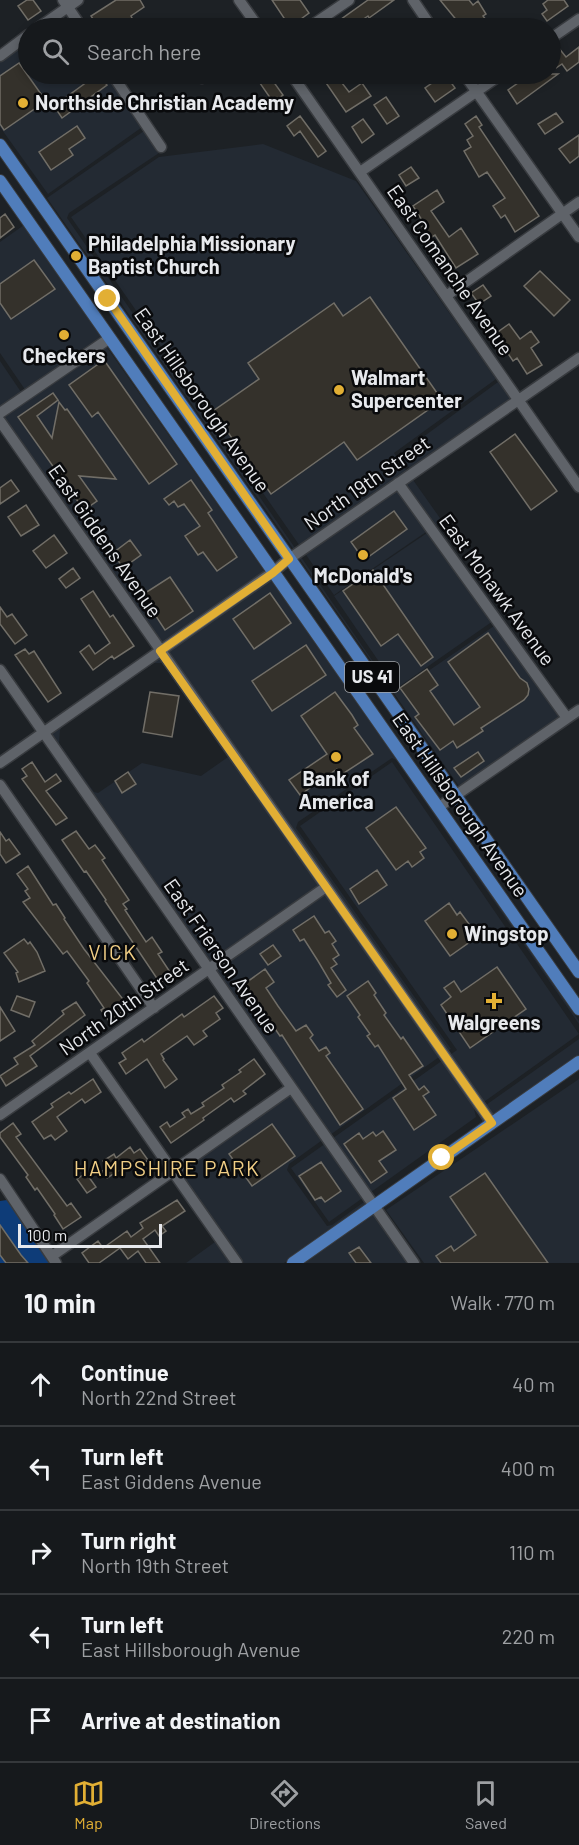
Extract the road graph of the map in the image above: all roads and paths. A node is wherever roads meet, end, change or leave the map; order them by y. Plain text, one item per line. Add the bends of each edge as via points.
1 (78, 0) edge
2 (239, 0) edge
3 (349, 0) edge
4 (412, 0) edge
5 (65, 4) edge
6 (49, 18) edge
7 (75, 18) edge
8 (252, 18) edge
9 (323, 18) edge
10 (425, 18) edge
11 (579, 19) edge
12 (561, 31) edge
13 (18, 42) edge
14 (0, 56) edge
15 (122, 84) edge
16 (298, 84) edge
17 (471, 84) edge
18 (487, 84) edge
19 (476, 91) junction
20 (0, 145) edge
21 (161, 147) dead end
22 (360, 172) junction
23 (0, 181) edge
24 (579, 202) edge
25 (562, 213) junction
26 (579, 237) edge
27 (446, 296) junction
28 (110, 338) junction
29 (579, 358) edge
30 (518, 401) junction
31 (0, 413) edge
32 (0, 421) edge
33 (398, 483) junction
34 (579, 488) edge
35 (289, 559) junction
36 (273, 573) junction
37 (160, 651) junction
38 (0, 670) edge
39 (579, 710) edge
40 (567, 718) junction
41 (43, 732) junction
42 (0, 763) edge
43 (0, 785) edge
44 (456, 795) junction
45 (439, 807) junction
46 (326, 887) junction
47 (208, 970) junction
48 (579, 972) edge
49 (154, 1008) junction
50 (579, 1009) edge
51 (90, 1053) junction
52 (579, 1062) edge
53 (291, 1088) junction
54 (0, 1115) edge
55 (492, 1123) junction
56 (173, 1171) junction
57 (0, 1179) edge
58 (374, 1206) junction
59 (54, 1260) edge
60 (237, 1263) edge
61 (292, 1263) edge
62 (414, 1263) edge

1 - 5 street
2 - 8 street
3 - 9 street
4 - 10 street
5 - 6 street
5 - 7 street
11 - 12 street
13 - 14 street
15 - 21 street
16 - 22 street, East Comanche Avenue
17 - 19 street
18 - 19 street
19 - 22 street
19 - 25 street
20 - 35 main road, East Hillsborough Avenue / US 41
22 - 27 street, East Comanche Avenue
23 - 28 main road, East Hillsborough Avenue / US 41
24 - 25 street
25 - 26 street
25 - 27 street
27 - 30 street, East Comanche Avenue
28 - 31 street
28 - 36 main road, East Hillsborough Avenue / US 41
29 - 30 street, North 19th Street
30 - 33 street, North 19th Street
30 - 34 street, East Comanche Avenue
32 - 37 street, East Giddens Avenue
33 - 35 street, North 19th Street
33 - 40 street, East Mohawk Avenue
35 - 36 street, North 19th Street
35 - 44 main road, East Hillsborough Avenue / US 41
36 - 37 street, North 19th Street
36 - 45 main road, East Hillsborough Avenue / US 41
37 - 41 street, North 19th Street
37 - 46 street, East Giddens Avenue
38 - 41 street, East Frierson Avenue
39 - 40 street
40 - 44 street
41 - 42 street, North 19th Street
41 - 47 street, East Frierson Avenue
43 - 49 street
44 - 45 street
44 - 48 main road, East Hillsborough Avenue / US 41
45 - 50 main road, East Hillsborough Avenue / US 41
46 - 47 street, North 20th Street
46 - 55 street, East Giddens Avenue
47 - 49 street, North 20th Street
47 - 53 street, East Frierson Avenue
49 - 51 street, North 20th Street
51 - 54 street, North 20th Street
51 - 56 street
52 - 55 main road
53 - 56 street
53 - 58 street, East Frierson Avenue
55 - 58 main road
56 - 59 street
56 - 60 street
57 - 59 street
58 - 61 main road
58 - 62 street, East Frierson Avenue

